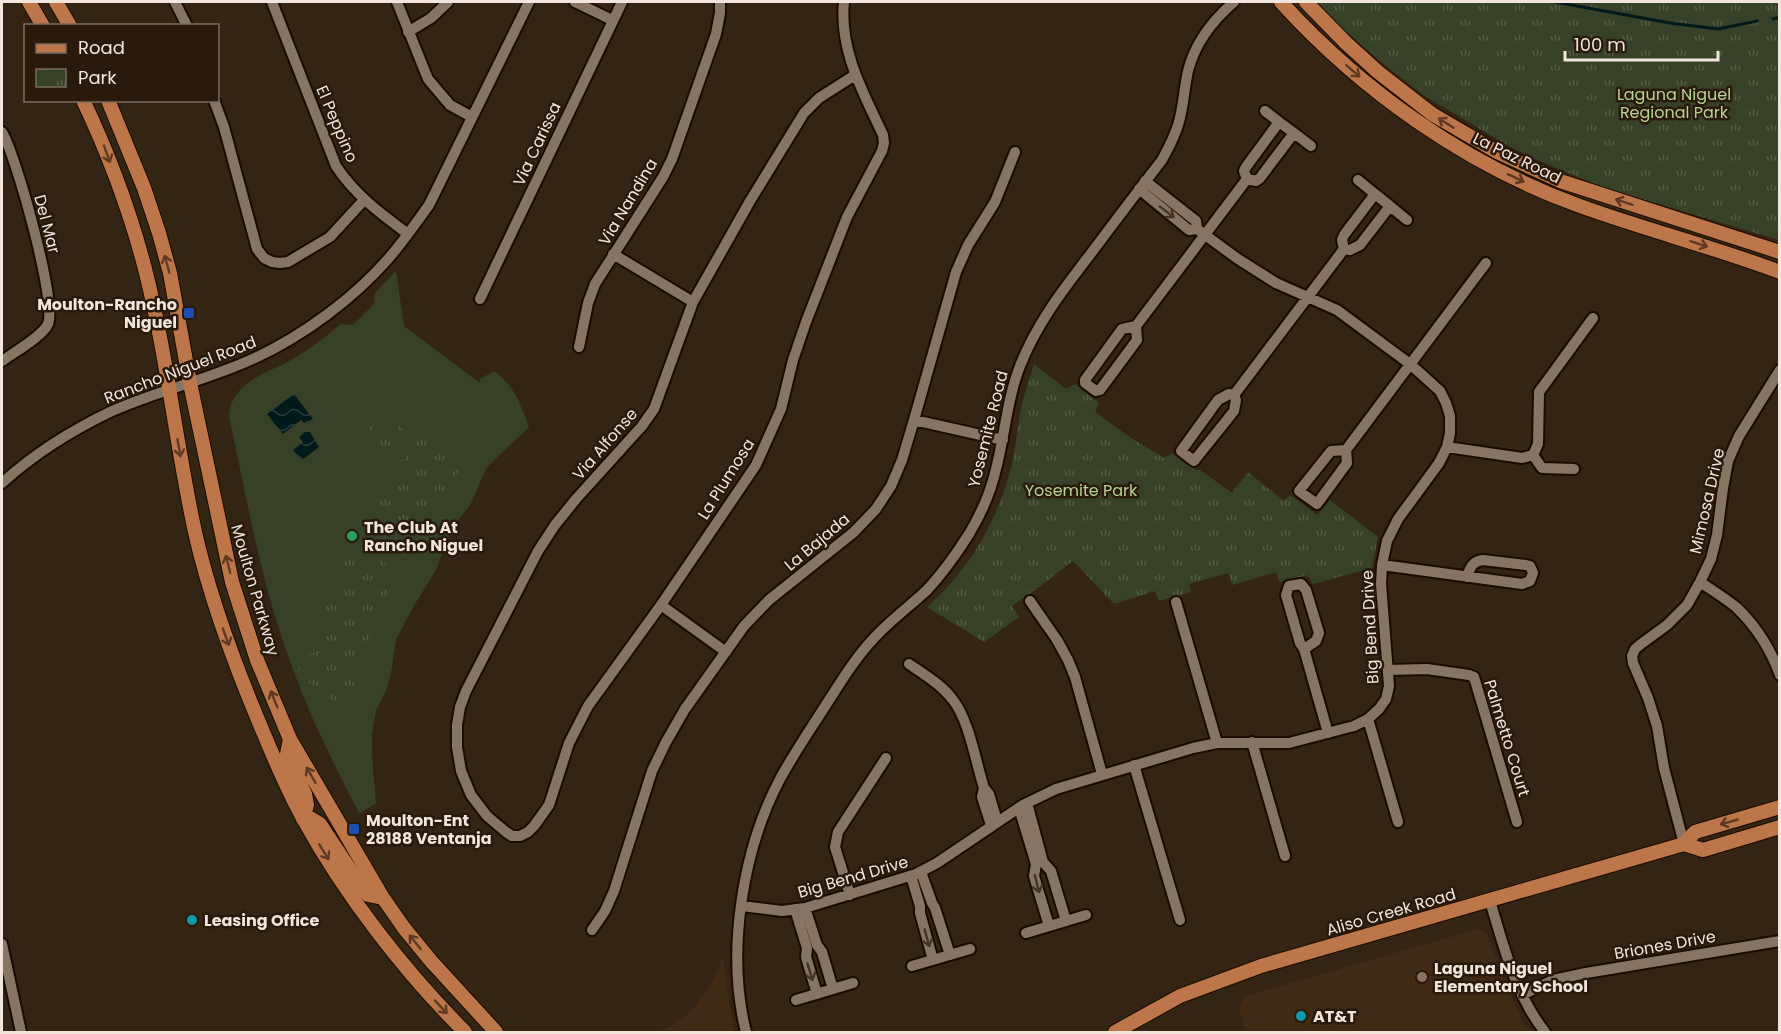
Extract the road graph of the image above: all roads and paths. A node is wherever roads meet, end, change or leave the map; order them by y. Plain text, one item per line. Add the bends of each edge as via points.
1 (29, 2) edge
2 (56, 2) edge
3 (175, 2) edge
4 (272, 2) edge
5 (397, 2) edge
6 (448, 2) edge
7 (529, 2) edge
8 (575, 2) edge
9 (622, 2) edge
10 (720, 2) edge
11 (844, 2) edge
12 (1234, 2) edge
13 (1281, 2) edge
14 (1294, 2) edge
15 (1306, 2) edge
16 (612, 20) junction
17 (42, 24) edge
18 (69, 24) edge
19 (186, 24) edge
20 (408, 32) junction
21 (1346, 44) junction
22 (855, 75) junction
23 (84, 102) edge
24 (109, 102) edge
25 (215, 102) edge
26 (1265, 111) dead end
27 (472, 117) junction
28 (1279, 122) junction
29 (2, 132) edge
30 (1294, 133) junction
31 (1311, 146) dead end
32 (1015, 152) dead end
33 (1247, 179) junction
34 (1358, 180) dead end
35 (1142, 185) junction
36 (1375, 194) junction
37 (364, 200) junction
38 (1390, 206) junction
39 (1407, 220) dead end
40 (1201, 232) junction
41 (408, 234) junction
42 (1344, 249) junction
43 (1779, 252) edge
44 (614, 254) junction
45 (1486, 264) dead end
46 (1779, 272) edge
47 (1309, 297) junction
48 (480, 299) dead end
49 (693, 302) junction
50 (1593, 318) dead end
51 (1136, 326) junction
52 (579, 347) dead end
53 (2, 361) edge
54 (1410, 364) junction
55 (1779, 370) edge
56 (190, 383) junction
57 (169, 390) junction
58 (1233, 395) junction
59 (914, 420) junction
60 (1003, 440) junction
61 (1447, 447) junction
62 (1346, 450) junction
63 (1533, 455) junction
64 (1574, 469) dead end
65 (2, 483) edge
66 (1382, 565) junction
67 (1467, 577) junction
68 (1700, 582) junction
69 (1030, 601) dead end
70 (1176, 602) dead end
71 (661, 605) junction
72 (1304, 650) junction
73 (726, 652) junction
74 (909, 664) dead end
75 (1388, 670) junction
76 (1779, 675) edge
77 (1368, 719) junction
78 (1328, 734) junction
79 (290, 739) junction
80 (1252, 742) junction
81 (1217, 743) junction
82 (886, 758) dead end
83 (1134, 765) junction
84 (1102, 774) junction
85 (1023, 805) junction
86 (1779, 807) edge
87 (303, 819) junction
88 (1398, 822) dead end
89 (1517, 822) dead end
90 (994, 823) junction
91 (1779, 827) edge
92 (520, 836) joint
93 (1684, 844) junction
94 (1285, 856) dead end
95 (1039, 863) junction
96 (916, 874) junction
97 (850, 895) junction
98 (383, 898) junction
99 (1490, 901) junction
100 (932, 903) junction
101 (742, 906) junction
102 (920, 906) junction
103 (800, 909) junction
104 (1086, 915) dead end
105 (1180, 920) dead end
106 (1066, 921) junction
107 (1049, 926) junction
108 (592, 930) dead end
109 (1026, 933) dead end
110 (1779, 941) edge
111 (2, 944) edge
112 (812, 947) junction
113 (970, 950) dead end
114 (950, 955) junction
115 (933, 960) junction
116 (912, 966) dead end
117 (853, 984) dead end
118 (833, 990) junction
119 (817, 994) junction
120 (1522, 995) junction
121 (796, 1000) dead end
122 (21, 1032) edge
123 (465, 1032) edge
124 (496, 1032) edge
125 (746, 1032) edge
126 (1115, 1032) edge
127 (1545, 1032) edge

1 - 17 main road
2 - 18 main road
3 - 19 street
4 - 37 street, El Peppino via 336,166
5 - 20 street
6 - 20 street
7 - 27 street, Rancho Niguel Road
8 - 16 street
9 - 16 street, Via Carissa
10 - 44 street, Via Nandina via 716,34 672,159
11 - 22 street, La Plumosa via 844,34
12 - 35 street, Yosemite Road via 1211,24 1194,53 1174,135 1162,160
13 -> 46 main road, La Paz Road via 1372,87 1469,154 1578,206
14 - 21 main road via 1332,42
15 - 21 main road, La Paz Road
16 - 48 street, Via Carissa
20 - 27 street via 428,79 450,105
43 -> 21 main road, La Paz Road via 1569,184 1521,164 1432,114
22 - 49 street, Via Alfonse via 819,98 804,113
22 - 71 street, La Plumosa via 883,135 882,151 848,217 806,322 781,409 756,465
23 -> 57 main road via 104,144 133,225
56 -> 24 main road, Moulton Parkway via 159,233
25 - 37 street via 257,249 264,258 280,264 288,262 330,237
26 - 28 street
27 - 41 street, Rancho Niguel Road via 429,205
28 - 30 street
28 - 33 street via 1246,167
29 - 53 street, Del Mar via 15,163 41,257 50,315 47,327
30 - 31 street
30 - 33 street via 1260,178
32 - 59 street, La Bajada via 995,202 956,272
33 - 40 street
34 - 36 street
35 - 40 street, Big Bend Drive via 1196,221
35 - 60 street, Yosemite Road via 1053,303 1034,335 1011,395
36 - 38 street
36 - 42 street via 1344,235
37 - 41 street, El Peppino
38 - 39 street
38 - 42 street via 1360,245
40 - 47 street, Big Bend Drive via 1276,283
40 - 51 street
41 - 56 street, Rancho Niguel Road via 369,279 315,322 258,357
42 - 47 street
44 - 49 street
44 - 52 street, Via Nandina via 595,284
45 - 54 street
47 - 54 street, Big Bend Drive via 1337,310
47 - 58 street
49 - 92 street, Via Alfonse via 654,409 576,499 538,551 460,707 457,747 471,795 506,832
50 - 63 street via 1539,392 1538,444
51 - 51 street via 1137,340 1100,390 1085,383 1122,329
54 - 61 street, Big Bend Drive via 1440,391 1446,403 1450,416
54 - 62 street
55 - 68 street, Mimosa Drive via 1728,460 1717,535
56 - 57 street, Rancho Niguel Road
79 -> 56 main road, Moulton Parkway via 257,660 232,582
57 - 65 street, Rancho Niguel Road via 113,411 56,441
57 -> 87 main road via 195,532 221,625 261,728
58 - 58 street via 1234,411 1194,461 1181,451 1218,400
59 - 60 street
59 - 73 street, La Bajada via 891,486 876,509 854,532 769,600
60 - 101 street, Yosemite Road via 996,471 970,533 927,589 875,637 854,663 780,780 752,851
61 - 63 street via 1522,458
61 - 66 street, Big Bend Drive via 1398,519 1387,541
62 - 62 street via 1347,463 1317,504 1299,491 1331,451
63 - 64 street via 1542,468
66 - 67 street
66 - 75 street, Big Bend Drive
67 - 67 street via 1473,564 1483,560 1530,566 1533,573 1530,581 1522,584
68 - 76 street via 1735,607 1756,629
68 - 93 street, Mimosa Drive via 1687,605 1635,649 1632,656 1657,726
69 - 84 street via 1057,640 1075,676
70 - 81 street
71 - 73 street
71 - 92 street, La Plumosa via 588,706 569,742 549,805 534,826
72 - 72 street via 1286,595 1289,586 1295,584 1306,590 1319,633 1316,641
72 - 78 street
73 - 108 street, La Bajada via 666,741 652,771 614,891
74 - 90 street via 938,684 963,717 984,788 981,797
75 - 77 street, Big Bend Drive via 1386,699
75 - 89 street, Palmetto Court via 1427,669 1474,677
77 - 78 street, Big Bend Drive
77 - 88 street
78 - 80 street, Big Bend Drive via 1289,742
79 - 87 main road via 287,754 307,805
98 -> 79 main road, Moulton Parkway
80 - 81 street, Big Bend Drive
80 - 94 street
81 - 83 street, Big Bend Drive
82 - 97 street via 838,832 835,847
83 - 84 street, Big Bend Drive
83 - 105 street
84 - 85 street, Big Bend Drive
85 - 90 street, Big Bend Drive
85 - 95 street
86 -> 93 main road, Aliso Creek Road via 1695,832
87 - 98 main road via 320,824 368,895
87 -> 123 main road via 399,960
90 - 96 street, Big Bend Drive
91 - 93 main road, Aliso Creek Road via 1704,850
93 - 99 main road, Aliso Creek Road
95 - 106 street via 1051,871
95 -> 107 street via 1034,876
96 - 97 street, Big Bend Drive
96 - 100 street
96 - 102 street
97 - 103 street, Big Bend Drive
124 -> 98 main road, Moulton Parkway via 431,962
99 - 120 street
99 - 126 main road, Aliso Creek Road via 1261,966 1180,996
100 - 102 street
100 - 114 street
101 - 103 street, Big Bend Drive
101 - 125 street, Yosemite Road via 737,948
102 -> 115 street
103 - 112 street
104 - 106 street
106 - 107 street
107 - 109 street
110 - 120 street, Briones Drive via 1586,973 1553,980
111 - 122 street
112 - 118 street via 822,952
112 -> 119 street via 806,957
113 - 114 street
114 - 115 street
115 - 116 street
117 - 118 street
118 - 119 street
119 - 121 street
120 - 127 street

